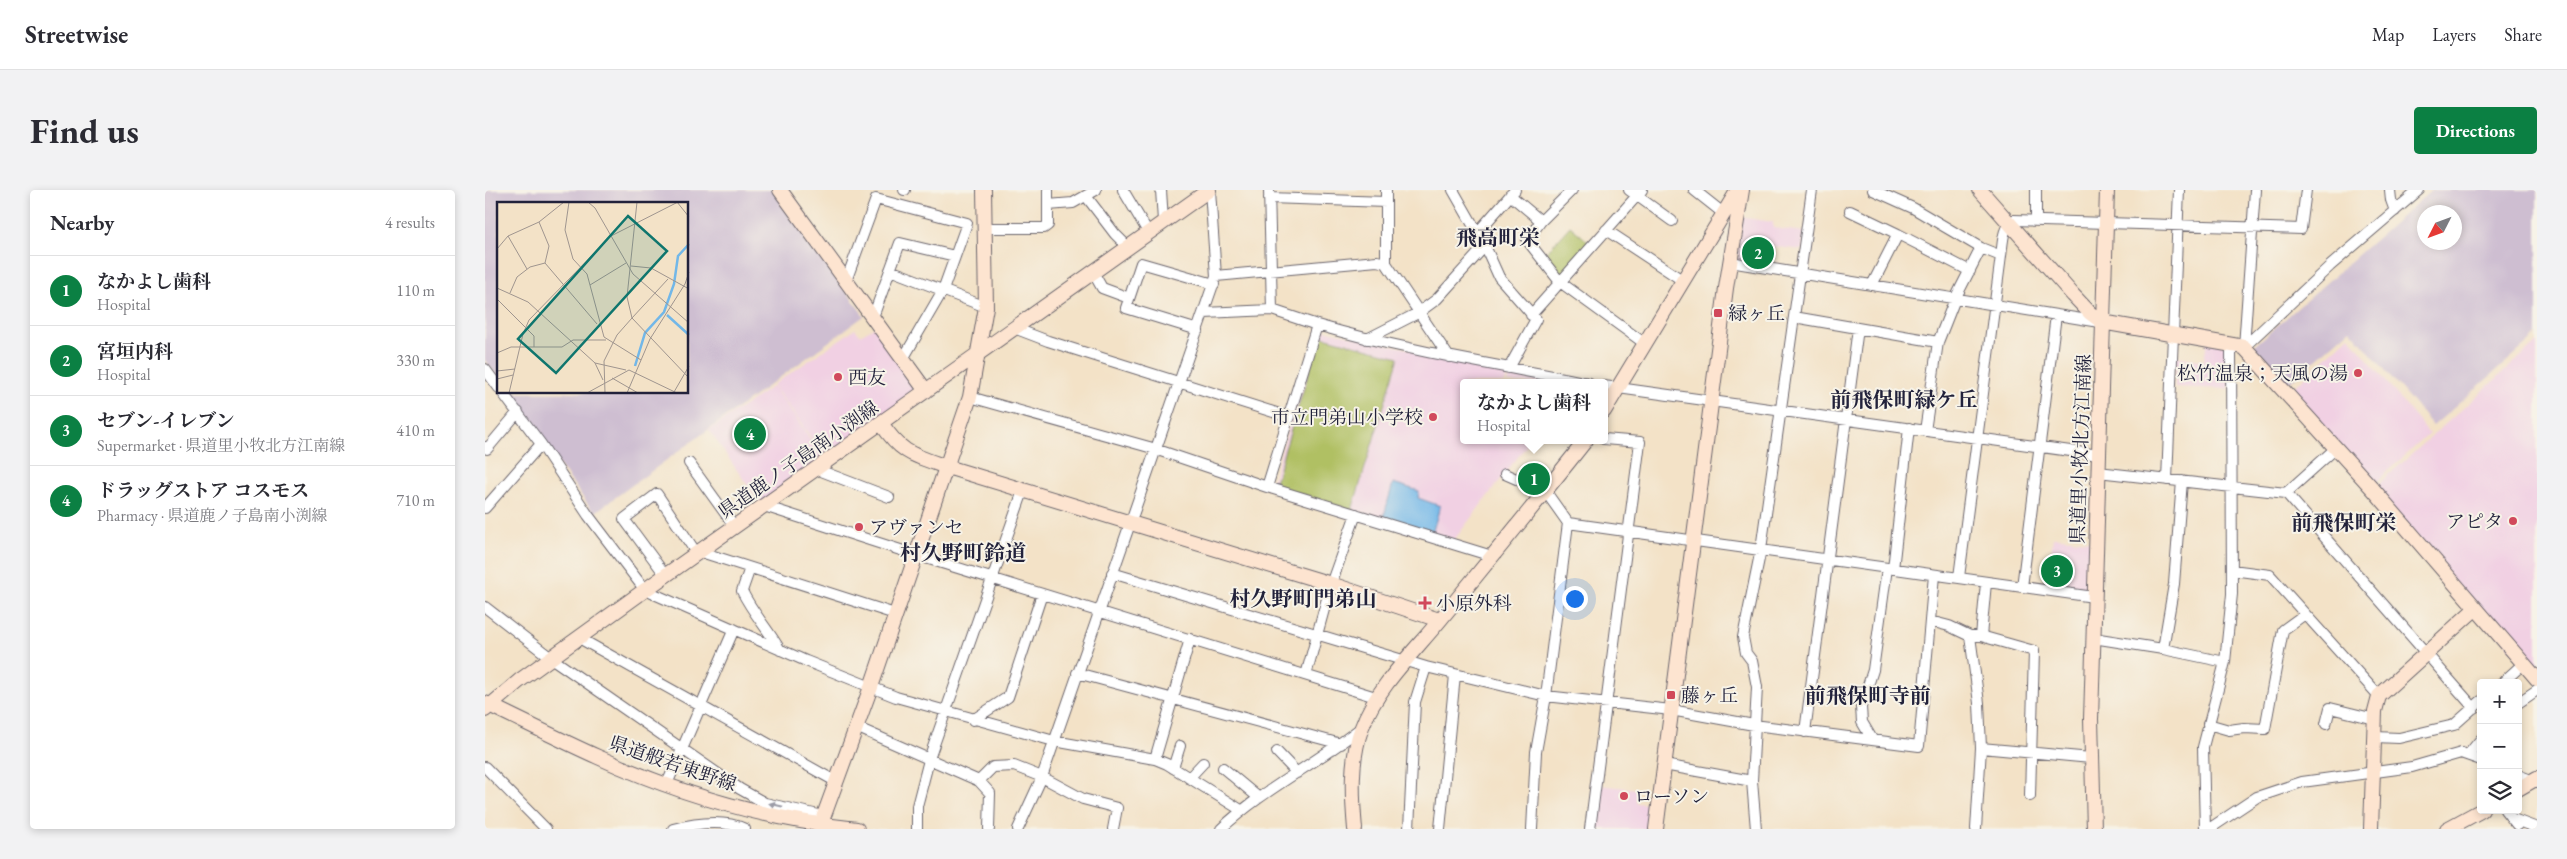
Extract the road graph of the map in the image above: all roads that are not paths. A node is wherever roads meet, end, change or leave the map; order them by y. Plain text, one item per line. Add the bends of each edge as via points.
1 (779, 190) edge
2 (984, 190) edge
3 (1048, 190) edge
4 (1096, 190) edge
5 (1123, 190) edge
6 (1161, 190) edge
7 (1209, 190) edge
8 (1386, 190) edge
9 (1466, 190) edge
10 (1573, 190) edge
11 (1694, 190) edge
12 (1738, 190) edge
13 (1742, 190) edge
14 (1812, 190) edge
15 (1873, 190) edge
16 (1980, 190) edge
17 (2036, 190) edge
18 (2107, 190) edge
19 (2179, 190) edge
20 (2255, 190) edge
21 (2306, 190) edge
22 (2391, 190) edge
23 (2419, 190) edge
24 (1636, 192) edge
25 (1455, 193) edge
26 (1513, 193) edge
27 (1269, 194) edge
28 (1086, 196) junction
29 (1385, 202) junction
30 (1048, 205) junction
31 (1850, 211) dead end
32 (2395, 211) junction
33 (1723, 213) junction
34 (1163, 221) junction
35 (1541, 221) junction
36 (1672, 221) dead end
37 (2035, 221) junction
38 (2105, 222) junction
39 (2009, 223) junction
40 (2178, 225) junction
41 (984, 228) junction
42 (2252, 228) junction
43 (1606, 230) junction
44 (1148, 232) junction
45 (1478, 232) junction
46 (1898, 234) junction
47 (1485, 246) junction
48 (1128, 247) junction
49 (1981, 248) junction
50 (955, 256) junction
51 (2001, 256) junction
52 (1386, 262) junction
53 (1731, 262) junction
54 (890, 270) junction
55 (1970, 271) junction
56 (1093, 272) junction
57 (1271, 272) junction
58 (1800, 273) junction
59 (1215, 280) junction
60 (1682, 280) junction
61 (847, 281) junction
62 (1560, 282) junction
63 (1872, 285) junction
64 (942, 292) junction
65 (1129, 298) junction
66 (1955, 299) junction
67 (1995, 306) junction
68 (986, 307) junction
69 (1272, 310) junction
70 (1203, 313) junction
71 (1418, 313) junction
72 (1531, 315) junction
73 (2056, 315) junction
74 (873, 317) junction
75 (1794, 317) junction
76 (2103, 322) junction
77 (1317, 325) junction
78 (1014, 328) junction
79 (1858, 328) junction
80 (1198, 330) junction
81 (2175, 334) junction
82 (1367, 339) junction
83 (1938, 342) junction
84 (1644, 343) junction
85 (2237, 346) junction
86 (979, 352) junction
87 (1449, 357) junction
88 (903, 359) junction
89 (1509, 368) junction
90 (487, 377) edge
91 (1568, 379) edge
92 (1178, 382) junction
93 (497, 386) edge
94 (1608, 387) edge
95 (1619, 389) junction
96 (927, 390) junction
97 (504, 394) edge
98 (970, 397) junction
99 (1711, 401) junction
100 (1608, 405) edge
101 (1781, 411) junction
102 (518, 412) junction
103 (1289, 417) junction
104 (1846, 419) junction
105 (881, 423) junction
106 (1909, 428) junction
107 (1925, 431) junction
108 (1977, 438) junction
109 (1608, 439) edge
110 (541, 444) junction
111 (1583, 444) edge
112 (2039, 446) junction
113 (485, 447) edge
114 (2335, 449) junction
115 (1155, 450) junction
116 (2099, 455) junction
117 (689, 462) dead end
118 (944, 466) junction
119 (816, 469) junction
120 (2098, 472) junction
121 (1505, 474) dead end
122 (2167, 480) junction
123 (2182, 481) junction
124 (1267, 487) junction
125 (2232, 487) junction
126 (1023, 491) junction
127 (1546, 492) junction
128 (2286, 493) junction
129 (889, 497) dead end
130 (765, 506) junction
131 (485, 508) edge
132 (1356, 514) junction
133 (1130, 523) junction
134 (1568, 523) junction
135 (735, 527) junction
136 (1630, 530) junction
137 (1694, 540) junction
138 (1761, 550) junction
139 (699, 553) junction
140 (916, 555) junction
141 (1492, 556) junction
142 (1827, 558) junction
143 (750, 568) junction
144 (1890, 568) junction
145 (2233, 570) junction
146 (1112, 573) junction
147 (1934, 575) junction
148 (665, 576) junction
149 (1959, 577) junction
150 (992, 578) junction
151 (1986, 583) junction
152 (1331, 584) junction
153 (2022, 587) junction
154 (645, 590) junction
155 (1042, 594) junction
156 (2094, 597) junction
157 (485, 607) edge
158 (2475, 608) junction
159 (1098, 611) junction
160 (895, 614) junction
161 (2305, 614) junction
162 (1439, 620) junction
163 (1930, 622) junction
164 (734, 630) junction
165 (1317, 634) junction
166 (1975, 636) junction
167 (579, 638) junction
168 (2093, 638) junction
169 (1190, 639) junction
170 (2163, 648) junction
171 (780, 650) junction
172 (2426, 653) junction
173 (551, 658) junction
174 (1405, 661) junction
175 (2225, 662) junction
176 (2524, 663) junction
177 (1426, 667) junction
178 (1077, 673) junction
179 (1306, 675) junction
180 (1455, 675) junction
181 (2506, 679) edge
182 (2537, 679) edge
183 (871, 687) junction
184 (2537, 690) edge
185 (1546, 696) junction
186 (2379, 696) junction
187 (1379, 698) junction
188 (1173, 700) junction
189 (2522, 700) edge
190 (1606, 703) junction
191 (2477, 705) edge
192 (487, 706) edge
193 (701, 706) junction
194 (1671, 710) junction
195 (946, 713) junction
196 (2375, 719) junction
197 (973, 720) junction
198 (2208, 724) junction
199 (2326, 724) dead end
200 (1755, 725) junction
201 (856, 727) junction
202 (1362, 727) junction
203 (1805, 732) junction
204 (2375, 737) junction
205 (1872, 739) junction
206 (1054, 741) junction
207 (1341, 744) junction
208 (2477, 744) edge
209 (1180, 746) dead end
210 (683, 748) junction
211 (1981, 748) junction
212 (1277, 752) dead end
213 (2033, 753) junction
214 (2468, 755) junction
215 (2091, 758) junction
216 (2477, 758) edge
217 (930, 759) junction
218 (1155, 759) junction
219 (1203, 763) dead end
220 (1664, 765) junction
221 (485, 768) edge
222 (1173, 768) junction
223 (1223, 768) dead end
224 (2374, 772) junction
225 (1297, 773) junction
226 (2522, 776) edge
227 (1042, 777) junction
228 (1189, 778) junction
229 (2536, 780) edge
230 (835, 781) junction
231 (979, 781) junction
232 (1752, 781) junction
233 (667, 784) junction
234 (2522, 787) edge
235 (2030, 796) dead end
236 (1259, 798) junction
237 (1241, 810) junction
238 (2477, 813) edge
239 (2508, 814) edge
240 (2513, 820) junction
241 (821, 823) edge
242 (543, 828) edge
243 (2453, 828) edge
244 (2537, 828) edge
245 (673, 829) edge
246 (745, 829) edge
247 (857, 829) edge
248 (917, 829) edge
249 (989, 829) edge
250 (1018, 829) edge
251 (1113, 829) edge
252 (1221, 829) edge
253 (1355, 829) edge
254 (1409, 829) edge
255 (1440, 829) edge
256 (1532, 829) edge
257 (1590, 829) edge
258 (1656, 829) edge
259 (1756, 829) edge
260 (1975, 829) edge
261 (2094, 829) edge
262 (2207, 829) edge
263 (2371, 829) edge
264 (2519, 829) edge

1 - 61 street
2 - 41 street
3 - 30 street
4 - 28 street
5 - 44 street
6 - 34 street
7 - 34 street, 県道鹿ノ子島南小渕線
7 - 59 street
8 - 29 street
9 - 25 street
10 - 35 street
11 - 33 street
12 - 33 street
13 - 53 street
14 - 58 street
15 - 49 street via 1913,208
16 - 39 street
17 - 37 street
18 - 38 street, 県道里小牧北方江南線
19 - 40 street
20 - 42 street
21 - 42 street via 2301,229
22 - 32 street
23 - 32 street
24 - 36 street
24 - 43 street
25 - 45 street
26 - 35 street
26 - 45 street
27 - 29 street
27 - 57 street
28 - 30 street via 1073,203
28 - 48 street
29 - 52 street
30 - 41 street via 1048,225 1044,228
31 - 46 street
32 - 85 street
33 - 60 street
34 - 44 street, 県道鹿ノ子島南小渕線
35 - 62 street via 1527,240
37 - 38 street
37 - 39 street via 2013,220
38 - 40 street
38 - 76 street, 県道里小牧北方江南線
39 - 51 street
39 - 76 street via 2090,313
40 - 42 street
40 - 81 street
41 - 68 street
42 - 85 street
43 - 60 street
43 - 62 street
44 - 48 street, 県道鹿ノ子島南小渕線
45 - 47 street
46 - 55 street
46 - 63 street
47 - 71 street via 1437,299
47 - 72 street via 1499,278
48 - 56 street, 県道鹿ノ子島南小渕線
49 - 51 street
49 - 55 street
50 - 54 street via 900,243
50 - 61 street via 967,223 876,199
50 - 64 street
51 - 67 street
52 - 57 street
52 - 71 street
53 - 58 street
53 - 99 street
54 - 64 street
54 - 74 street
55 - 66 street
56 - 65 street via 1103,288
56 - 78 street, 県道鹿ノ子島南小渕線
57 - 59 street
57 - 69 street
58 - 63 street
58 - 75 street
59 - 65 street via 1141,263
59 - 70 street
60 - 84 street
61 - 74 street
62 - 72 street
62 - 84 street
63 - 66 street
64 - 68 street
64 - 88 street
65 - 80 street via 1126,308
66 - 67 street
66 - 83 street
67 - 73 street
67 - 108 street
68 - 86 street
69 - 70 street
69 - 77 street
70 - 80 street
71 - 82 street
71 - 87 street
72 - 89 street via 1535,319
73 - 76 street
73 - 112 street
74 - 88 street
75 - 79 street
75 - 101 street
76 - 81 street
76 - 116 street, 県道里小牧北方江南線
77 - 82 street
77 - 103 street
78 - 86 street, 県道鹿ノ子島南小渕線
78 - 92 street
79 - 83 street
79 - 104 street
80 - 92 street
81 - 85 street
81 - 122 street
82 - 87 street
83 - 107 street
84 - 95 street
85 - 114 street
85 - 125 street
86 - 96 street, 県道鹿ノ子島南小渕線
86 - 98 street
87 - 89 street
88 - 96 street
89 - 91 street
90 - 93 street
92 - 103 street
92 - 115 street
94 - 95 street
95 - 99 street
95 - 100 street
96 - 105 street, 県道鹿ノ子島南小渕線
97 - 102 street
98 - 115 street
98 - 118 street
99 - 101 street
99 - 137 street
101 - 104 street
101 - 138 street
102 - 110 street
102 - 113 street via 487,449
103 - 124 street
104 - 106 street
104 - 142 street
105 - 118 street via 907,453
105 - 119 street, 県道鹿ノ子島南小渕線
106 - 107 street
106 - 144 street
107 - 108 street
108 - 112 street
108 - 149 street
109 - 136 street via 1640,442
110 - 131 street
110 - 154 street via 588,515
111 - 127 street
112 - 116 street
112 - 153 street
114 - 128 street
114 - 158 street
115 - 124 street
115 - 133 street
116 - 120 street, 県道里小牧北方江南線
117 - 135 street
118 - 126 street
118 - 140 street
119 - 129 street
119 - 130 street, 県道鹿ノ子島南小渕線
120 - 122 street
120 - 156 street, 県道里小牧北方江南線
121 - 127 street
122 - 123 street
123 - 125 street
123 - 170 street via 2174,584
124 - 132 street
125 - 128 street
125 - 145 street
126 - 133 street
126 - 150 street
127 - 134 street
127 - 141 street
128 - 172 street
130 - 135 street, 県道鹿ノ子島南小渕線
130 - 140 street
132 - 141 street
132 - 152 street
133 - 146 street
133 - 152 street
134 - 136 street
134 - 185 street
135 - 139 street, 県道鹿ノ子島南小渕線
136 - 137 street
136 - 190 street
137 - 138 street
137 - 194 street
138 - 142 street
138 - 200 street via 1743,637 1757,687
139 - 143 street
139 - 148 street, 県道鹿ノ子島南小渕線
139 - 148 street via 657,494 624,519
140 - 150 street
140 - 160 street
141 - 162 street
142 - 144 street
142 - 203 street
143 - 160 street
143 - 171 street via 741,591
144 - 147 street
144 - 205 street via 1873,670 1861,707 1862,722
145 - 161 street via 2269,575
145 - 175 street
146 - 159 street
146 - 165 street
147 - 149 street
147 - 163 street
148 - 154 street, 県道鹿ノ子島南小渕線
149 - 151 street
150 - 155 street
150 - 195 street
151 - 153 street
151 - 166 street
152 - 162 street
152 - 165 street
153 - 156 street
154 - 164 street
154 - 167 street, 県道鹿ノ子島南小渕線
155 - 159 street
155 - 197 street via 1008,697
156 - 168 street, 県道里小牧北方江南線
157 - 173 street
158 - 172 street
158 - 176 street
159 - 169 street
159 - 178 street
160 - 183 street
161 - 186 street
161 - 198 street via 2283,630 2265,729 2229,730
162 - 174 street
163 - 166 street
163 - 205 street via 1919,746
164 - 171 street
164 - 193 street
165 - 174 street
165 - 179 street
166 - 211 street
166 - 213 street via 2035,651
167 - 173 street, 県道鹿ノ子島南小渕線
167 - 193 street
168 - 170 street
168 - 215 street, 県道里小牧北方江南線
169 - 179 street
169 - 188 street
170 - 175 street
171 - 183 street
172 - 186 street
172 - 191 street
173 - 192 street, 県道鹿ノ子島南小渕線
173 - 210 street
174 - 177 street
174 - 187 street
175 - 198 street
176 - 181 street
176 - 182 street
177 - 180 street
177 - 254 street via 1415,702
178 - 188 street
178 - 206 street
179 - 187 street
180 - 185 street
180 - 255 street
183 - 195 street
183 - 201 street
184 - 189 street
185 - 190 street
185 - 256 street via 1536,752
186 - 196 street
187 - 202 street
188 - 207 street
188 - 218 street
190 - 194 street
190 - 257 street
191 - 204 street via 2454,725 2399,738
192 - 233 street, 県道般若東野線 via 599,758
193 - 210 street
193 - 230 street
194 - 200 street
194 - 220 street
195 - 197 street
195 - 217 street
196 - 199 street via 2330,708
196 - 204 street
197 - 206 street
198 - 262 street via 2203,747
200 - 203 street
200 - 232 street
201 - 217 street
201 - 230 street
202 - 207 street
202 - 253 street via 1355,754 1352,803
203 - 205 street
204 - 224 street
206 - 218 street
206 - 227 street
207 - 225 street
208 - 214 street
209 - 222 street
210 - 233 street
241 -> 210 street via 765,803
211 - 213 street
211 - 260 street
212 - 225 street
213 - 215 street
213 - 235 street
214 - 216 street
214 - 224 street via 2461,753 2412,767
215 - 261 street, 県道里小牧北方江南線
217 - 231 street
217 - 248 street via 917,806
218 - 222 street
219 - 228 street
220 - 232 street
220 - 258 street
221 - 242 street
222 - 228 street
223 - 236 street
224 - 262 street via 2302,782 2257,797
224 - 263 street
225 - 236 street
226 - 229 street
227 - 231 street via 1014,766 993,767
227 - 250 street
227 - 251 street via 1083,799 1117,808
228 - 237 street
229 - 234 street
230 - 241 street
231 - 249 street via 990,793
232 - 259 street
233 - 241 street, 県道般若東野線 via 741,807
236 - 237 street
237 - 252 street
238 - 243 street
239 - 240 street
240 - 244 street
240 - 264 street
241 - 247 street, 県道般若東野線
245 - 246 street via 717,823

